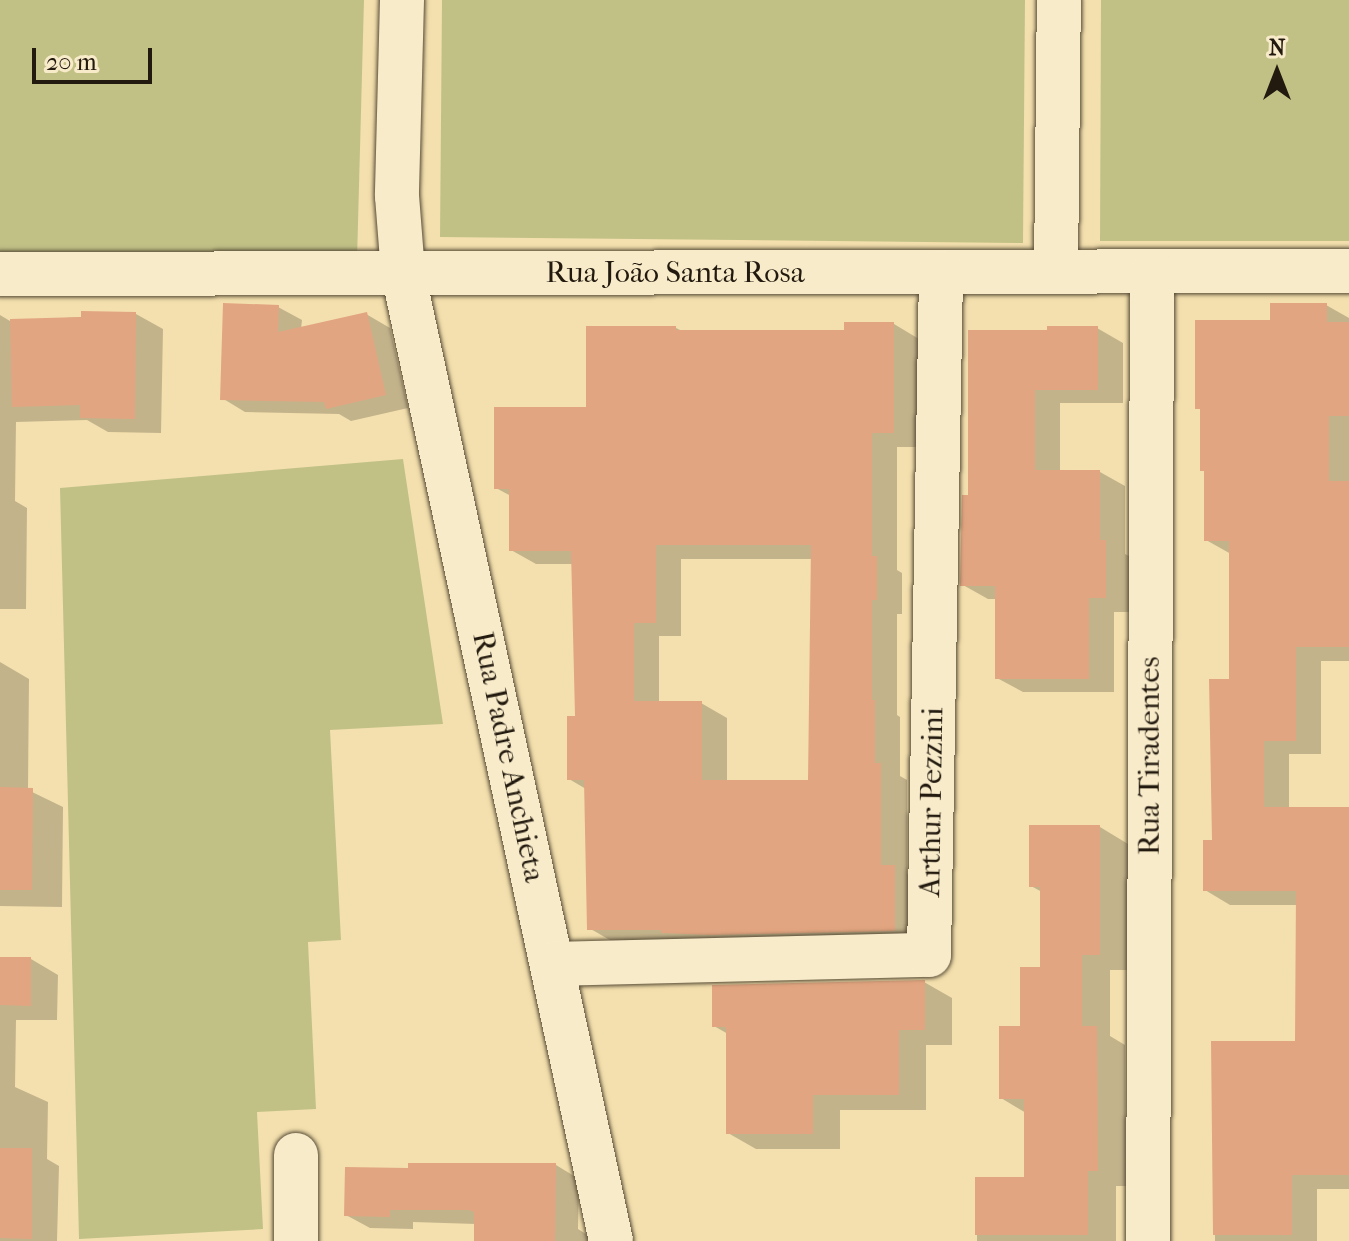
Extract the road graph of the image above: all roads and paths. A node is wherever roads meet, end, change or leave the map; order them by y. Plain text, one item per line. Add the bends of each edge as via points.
1 (402, 0) edge
2 (1059, 0) edge
3 (1349, 271) edge
4 (941, 272) junction
5 (1056, 272) junction
6 (1152, 272) junction
7 (403, 273) junction
8 (0, 274) edge
9 (553, 964) junction
10 (296, 1155) dead end
11 (296, 1241) edge
12 (611, 1241) edge
13 (1148, 1241) edge

1 - 7 street, Rua Padre Anchieta via 397,196
2 - 5 street
3 - 6 street, Rua João Santa Rosa
4 - 5 street, Rua João Santa Rosa
4 - 7 street, Rua João Santa Rosa
4 - 9 street, Arthur Pezzini via 929,955
5 - 6 street, Rua João Santa Rosa
6 - 13 street, Rua Tiradentes
7 - 8 street, Rua João Santa Rosa
7 - 9 street, Rua Padre Anchieta
9 - 12 street, Rua Padre Anchieta
10 - 11 street

